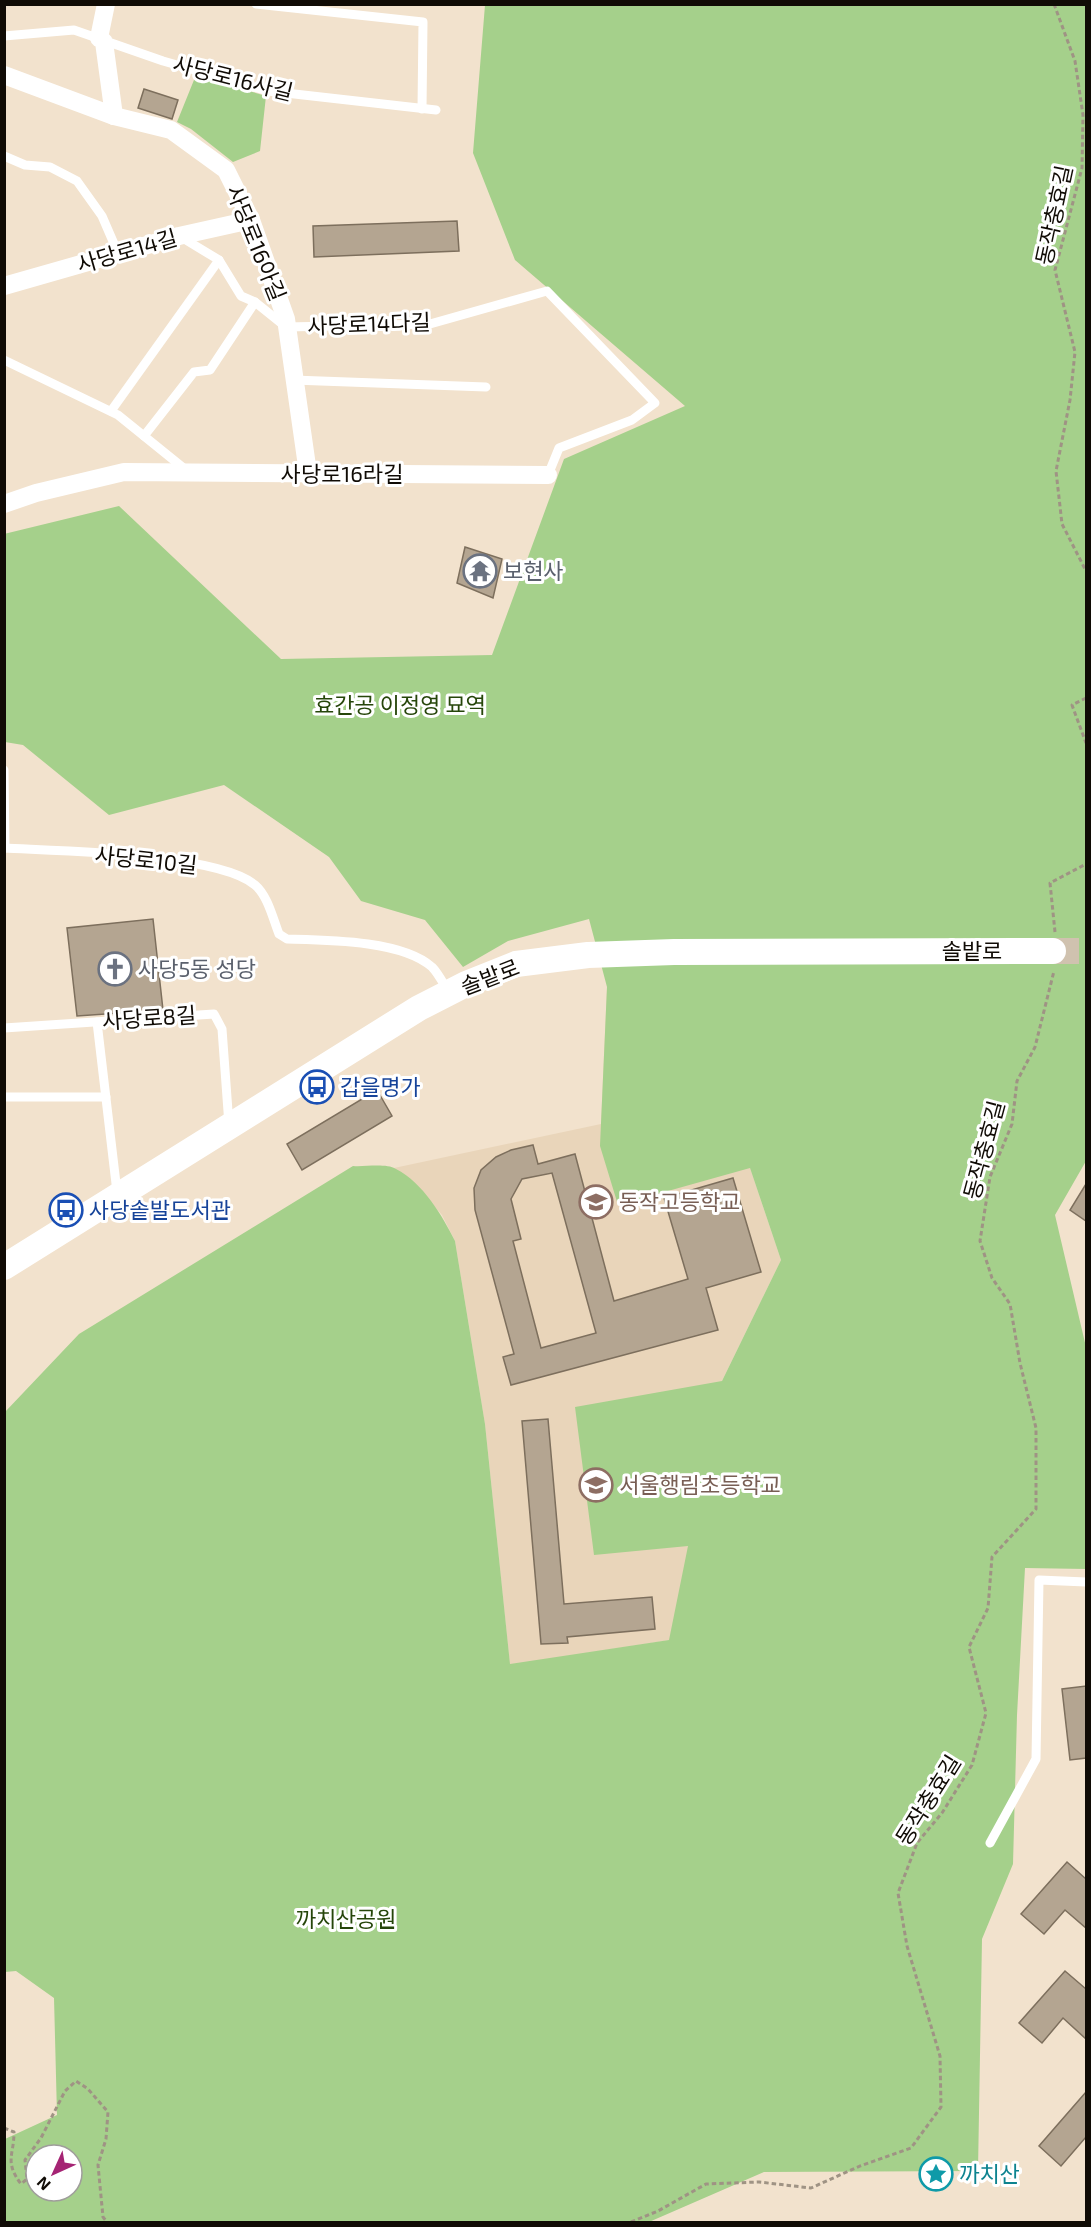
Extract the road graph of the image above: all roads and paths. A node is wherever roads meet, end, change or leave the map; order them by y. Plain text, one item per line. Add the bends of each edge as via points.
1 (106, 4) edge
2 (256, 4) edge
3 (1054, 4) edge
4 (4, 36) edge
5 (102, 40) junction
6 (4, 75) edge
7 (422, 109) junction
8 (436, 110) dead end
9 (114, 116) junction
10 (4, 156) edge
11 (251, 220) junction
12 (179, 236) junction
13 (118, 254) junction
14 (219, 260) junction
15 (4, 286) edge
16 (255, 302) junction
17 (286, 327) junction
18 (4, 360) edge
19 (293, 380) junction
20 (486, 387) dead end
21 (655, 403) joint
22 (111, 411) junction
23 (144, 435) junction
24 (190, 473) junction
25 (308, 474) junction
26 (548, 475) joint
27 (4, 504) edge
28 (1086, 571) edge
29 (1086, 698) edge
30 (1086, 743) edge
31 (4, 770) edge
32 (5, 848) edge
33 (1086, 864) edge
34 (1054, 950) junction
35 (449, 993) junction
36 (97, 1022) junction
37 (4, 1028) edge
38 (4, 1097) edge
39 (106, 1097) junction
40 (229, 1127) junction
41 (117, 1197) junction
42 (4, 1268) edge
43 (1086, 1582) edge
44 (990, 1843) dead end
45 (4, 2128) edge
46 (107, 2223) edge
47 (631, 2223) edge

1 - 5 street
2 - 7 lane via 423,22
3 - 28 path, 동작충효길 via 1075,62 1083,116 1082,168 1055,270 1076,352 1056,471 1062,524
4 - 5 lane, 사당로16사길 via 74,30
5 - 7 lane, 사당로16사길 via 268,91
5 - 9 street
6 - 9 street, 사당로16아길
7 - 8 lane, 사당로16사길
9 - 11 street, 사당로16아길 via 185,137 226,170
10 - 13 lane via 25,165 50,167 77,181 102,216
11 - 12 street, 사당로14길
11 - 17 street, 사당로16아길
12 - 13 street, 사당로14길
12 - 14 lane, 사당로14다길
13 - 15 street, 사당로14길
14 - 16 lane, 사당로14다길 via 241,296
14 - 22 lane
16 - 17 lane, 사당로14다길
16 - 23 lane via 210,370 194,372
17 - 19 street, 사당로16아길
17 - 21 lane, 사당로14다길 via 430,324 547,291
18 - 22 lane
19 - 20 lane
19 - 25 street, 사당로16아길
21 - 26 lane, 사당로16라길 via 632,420 559,448
22 - 23 lane
23 - 24 lane
24 - 25 street, 사당로16라길
24 - 27 street, 사당로16라길 via 124,472
25 - 26 street, 사당로16라길
29 - 30 path via 1072,705
31 - 32 lane
32 - 35 lane, 사당로10길 via 188,861 221,870 255,884 279,934 287,939 352,941 413,956 433,968
33 - 34 path, 동작충효길 via 1050,883
34 - 35 street, 솔밭로 via 588,955 516,964
34 - 47 path, 동작충효길 via 1035,1047 1017,1081 1012,1124 990,1177 980,1241 992,1278 1010,1304 1036,1428 1036,1509 992,1557 988,1608 969,1647 986,1713 972,1765 942,1813 917,1842 898,1893 907,1946 940,2056 941,2107 911,2148 811,2188 759,2182 706,2184
35 - 40 street, 솔밭로
36 - 37 lane, 사당로8길
36 - 39 lane
36 - 40 lane, 사당로8길 via 214,1014 222,1029
38 - 39 lane
39 - 41 lane
40 - 41 street, 솔밭로
41 - 42 street, 솔밭로
43 - 44 lane via 1039,1580 1036,1759
45 - 46 path via 14,2132 10,2162 21,2184 27,2179 25,2160 41,2138 64,2091 76,2081 88,2089 108,2112 106,2139 98,2165 103,2217

